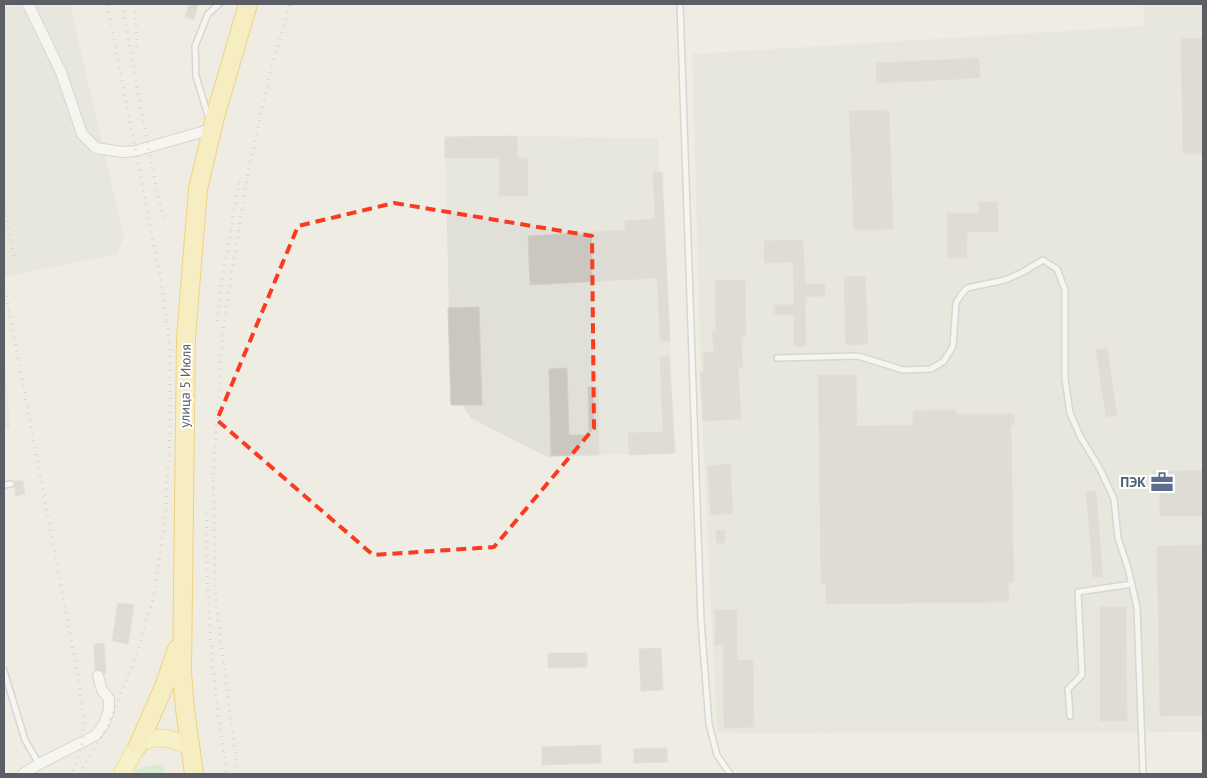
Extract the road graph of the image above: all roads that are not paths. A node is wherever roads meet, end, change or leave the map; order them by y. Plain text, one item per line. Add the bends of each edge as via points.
1 (28, 4) edge
2 (220, 4) edge
3 (248, 4) edge
4 (680, 4) edge
5 (212, 129) junction
6 (777, 358) dead end
7 (11, 484) dead end
8 (4, 485) edge
9 (1132, 584) junction
10 (183, 629) junction
11 (4, 671) edge
12 (98, 676) dead end
13 (1070, 716) dead end
14 (138, 746) junction
15 (190, 747) junction
16 (39, 764) junction
17 (23, 774) edge
18 (122, 774) edge
19 (194, 774) edge
20 (730, 774) edge
21 (1142, 774) edge

1 - 5 street via 61,72 82,134 96,148 123,152
2 - 5 lane via 208,14 195,46 196,76
3 - 5 highway, улица 5 Июля
4 - 20 lane via 701,621 709,724 717,755
5 - 10 highway, улица 5 Июля via 198,189 186,338
6 - 9 lane via 858,356 903,370 931,369 944,361 953,346 956,303 960,294 967,288 1005,280 1043,260 1057,269 1065,290 1065,380 1070,413 1114,500 1118,538
7 - 8 lane
9 - 13 lane via 1078,592 1082,676 1068,689
9 - 21 lane via 1137,607
10 - 14 highway via 168,676
10 - 15 highway, улица 5 Июля via 183,682
11 - 16 lane via 25,740
12 - 16 street via 109,699 104,724 96,735
14 - 15 main road via 163,738 178,740
14 - 18 main road
15 - 19 highway, улица 5 Июля
16 - 17 street

